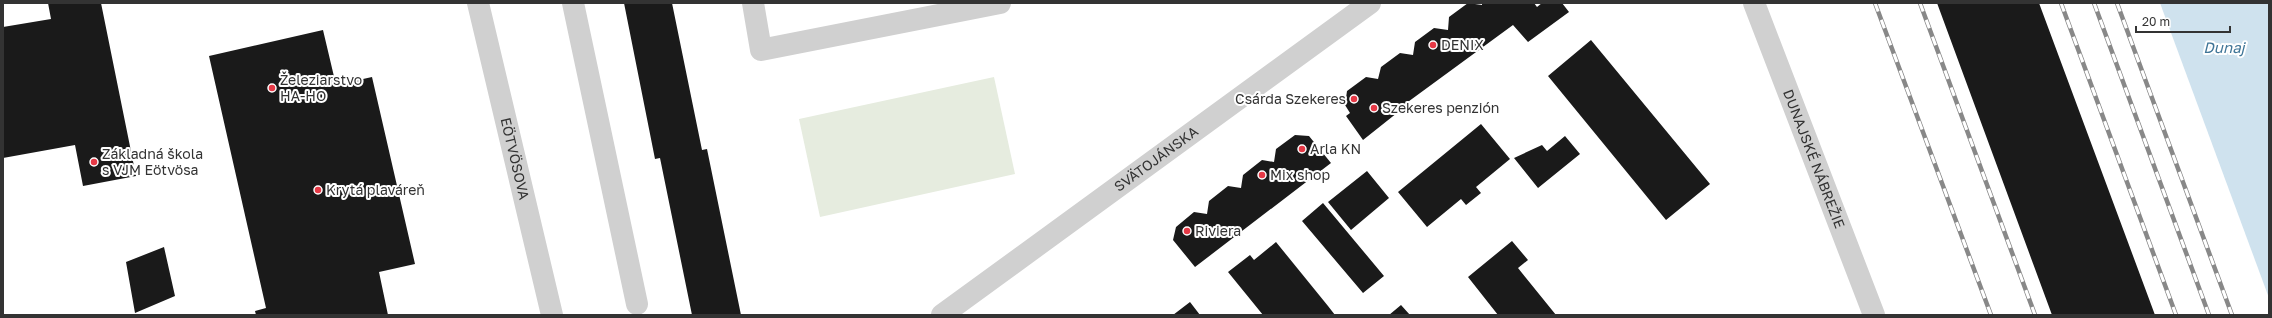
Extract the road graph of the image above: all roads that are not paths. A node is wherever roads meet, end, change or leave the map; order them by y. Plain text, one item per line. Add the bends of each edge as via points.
1 (478, 3) edge
2 (573, 3) edge
3 (753, 3) edge
4 (1000, 3) edge
5 (1370, 3) edge
6 (1754, 3) edge
7 (637, 304) dead end
8 (552, 315) edge
9 (942, 315) edge
10 (1874, 315) edge

1 - 8 street, EÖTVÖSOVA
2 - 7 street
3 - 4 street via 761,50
5 - 9 street, SVÄTOJÁNSKA
6 - 10 street, DUNAJSKÉ NÁBREŽIE

